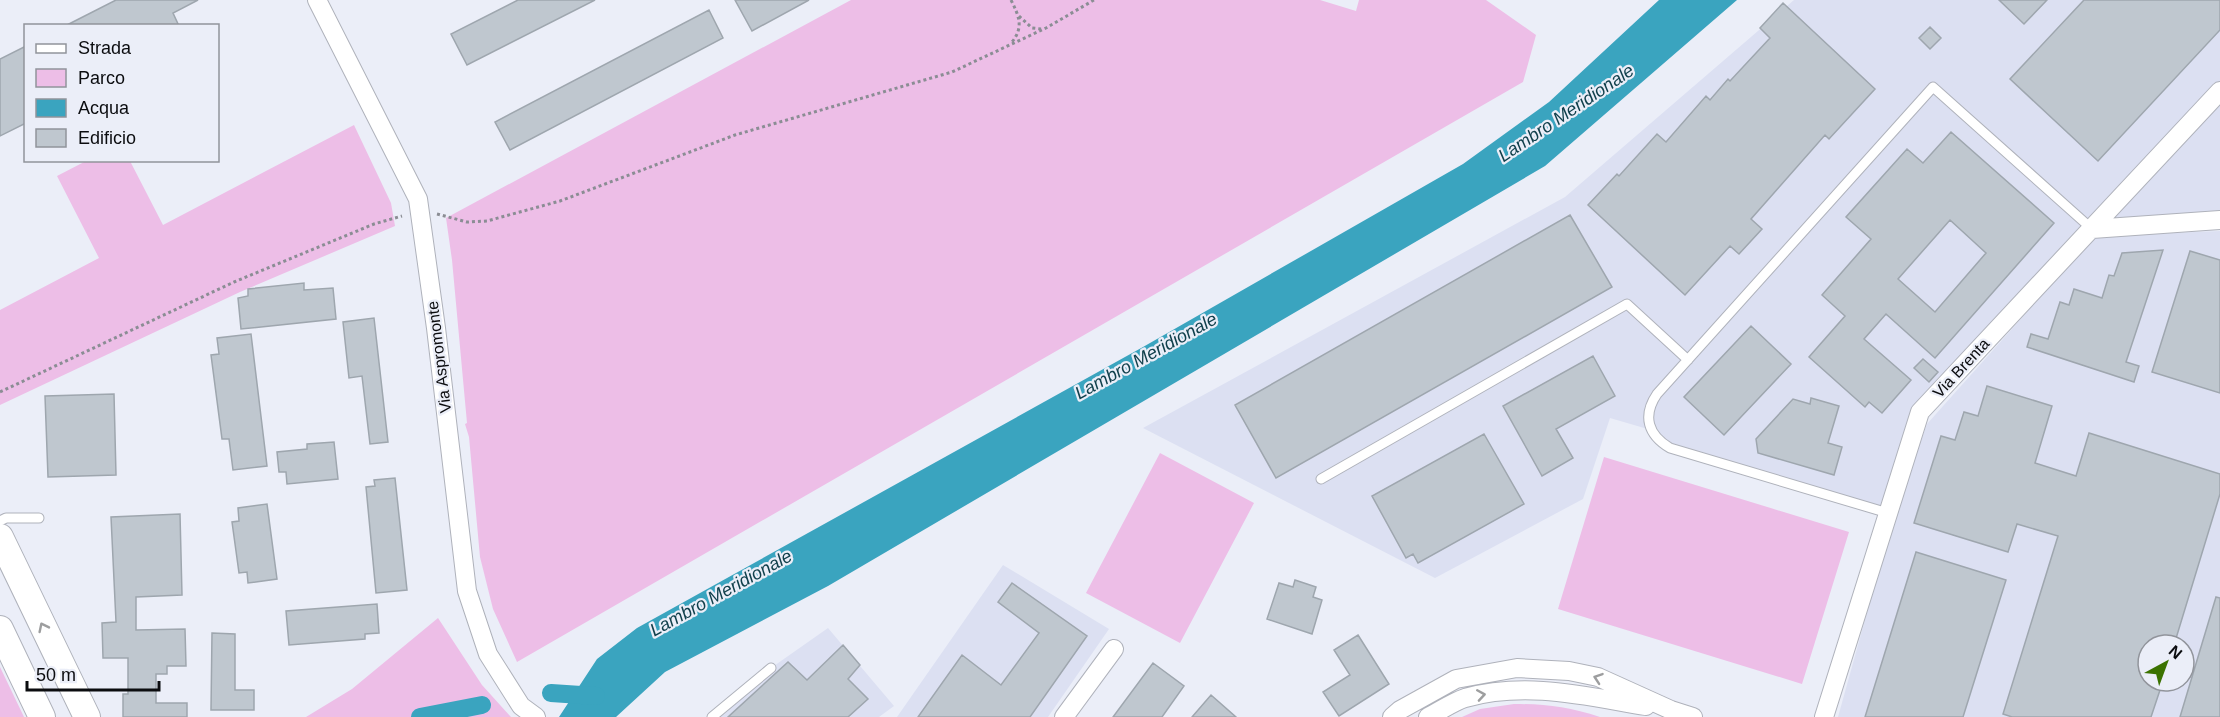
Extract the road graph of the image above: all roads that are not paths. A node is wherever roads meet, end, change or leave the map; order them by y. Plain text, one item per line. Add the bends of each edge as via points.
1 (317, 0) edge
2 (2220, 91) edge
3 (2220, 220) edge
4 (2092, 229) junction
5 (1688, 360) junction
6 (1321, 479) dead end
7 (1888, 513) junction
8 (39, 518) dead end
9 (0, 521) edge
10 (0, 537) edge
11 (0, 629) edge
12 (1114, 649) dead end
13 (771, 668) dead end
14 (1671, 710) junction
15 (529, 711) edge
16 (42, 717) edge
17 (87, 717) edge
18 (712, 717) edge
19 (1064, 717) edge
20 (1392, 717) edge
21 (1428, 717) edge
22 (1693, 717) edge
23 (1824, 717) edge

1 - 15 street, Via Aspromonte via 418,199 467,591 488,654
2 - 4 street, Via Brenta
3 - 4 street
4 - 5 lane via 1933,87
4 - 7 street, Via Brenta via 1920,412
5 - 6 lane via 1627,304
5 - 7 lane via 1651,404 1648,418 1658,441 1670,448
7 - 23 street, Via Brenta
8 - 9 lane
17 -> 10 main road
11 - 16 main road
12 - 19 street
13 - 18 lane
14 -> 20 street via 1598,677 1517,668 1456,680
21 -> 14 street via 1464,698 1524,688
14 - 22 street

